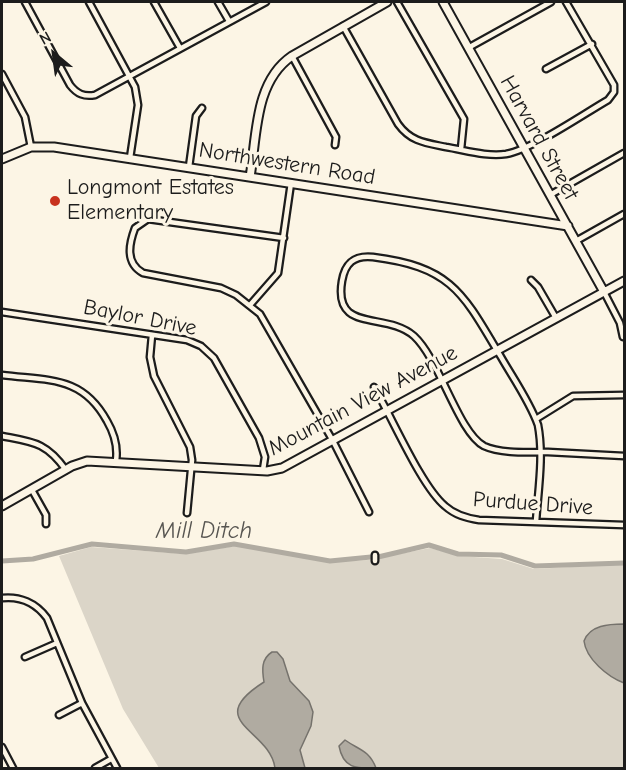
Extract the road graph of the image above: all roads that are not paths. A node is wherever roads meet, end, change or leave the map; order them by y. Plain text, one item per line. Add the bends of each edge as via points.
1 (25, 2) edge
2 (89, 2) edge
3 (154, 2) edge
4 (218, 2) edge
5 (266, 2) edge
6 (387, 2) edge
7 (398, 2) edge
8 (442, 2) edge
9 (551, 2) edge
10 (566, 2) edge
11 (229, 21) junction
12 (343, 26) junction
13 (592, 44) junction
14 (180, 48) junction
15 (468, 48) junction
16 (292, 56) junction
17 (546, 69) dead end
18 (2, 74) edge
19 (130, 76) junction
20 (202, 108) dead end
21 (335, 145) dead end
22 (32, 147) junction
23 (524, 148) junction
24 (461, 149) junction
25 (624, 153) edge
26 (130, 158) junction
27 (2, 159) edge
28 (189, 167) junction
29 (250, 177) junction
30 (291, 183) junction
31 (550, 195) junction
32 (624, 214) edge
33 (568, 226) junction
34 (284, 238) junction
35 (576, 241) junction
36 (531, 280) dead end
37 (624, 281) edge
38 (604, 292) junction
39 (250, 305) junction
40 (2, 312) edge
41 (556, 318) junction
42 (152, 335) junction
43 (623, 337) dead end
44 (497, 351) junction
45 (2, 375) edge
46 (443, 381) junction
47 (374, 387) dead end
48 (624, 395) edge
49 (388, 411) junction
50 (536, 419) junction
51 (2, 436) edge
52 (333, 441) junction
53 (540, 452) junction
54 (624, 456) edge
55 (116, 461) junction
56 (191, 466) junction
57 (66, 470) junction
58 (263, 470) junction
59 (32, 490) junction
60 (2, 506) edge
61 (369, 512) dead end
62 (187, 513) dead end
63 (536, 522) junction
64 (46, 524) dead end
65 (624, 525) edge
66 (375, 555) dead end
67 (375, 561) dead end
68 (2, 598) edge
69 (57, 643) junction
70 (25, 657) dead end
71 (82, 704) junction
72 (59, 715) dead end
73 (2, 747) edge
74 (111, 759) junction
75 (14, 768) edge
76 (95, 768) edge
77 (117, 768) edge

1 - 19 street via 70,85 80,94 95,95
2 - 19 street
3 - 14 street
4 - 11 street
5 - 11 street
6 - 12 street
7 - 24 street via 464,119
8 - 15 street, Harvard Street
9 - 15 street
10 - 13 street
11 - 14 street
12 - 16 street
12 - 24 street via 403,130 418,142
13 - 17 street
13 - 23 street via 614,85 611,97
14 - 19 street
15 - 23 street, Harvard Street
16 - 21 street via 336,136
16 - 29 street via 278,66 266,87
18 - 22 street via 25,117
19 - 26 street via 138,105
20 - 28 street via 196,116
22 - 26 street, Northwestern Road
22 - 27 street, Northwestern Road
23 - 24 street via 498,154
23 - 31 street, Harvard Street
25 - 31 street
26 - 28 street, Northwestern Road
28 - 29 street, Northwestern Road
29 - 30 street, Northwestern Road
30 - 33 street, Northwestern Road
30 - 34 street
31 - 33 street, Harvard Street
32 - 35 street
33 - 35 street, Harvard Street
34 - 39 street via 278,273
34 - 39 street via 156,218 135,228 129,249 137,270 221,288
35 - 38 street, Harvard Street
36 - 41 street
37 - 38 street, Mountain View Avenue
38 - 41 street, Mountain View Avenue
38 - 43 street
39 - 52 street via 268,325
40 - 42 street, Baylor Drive
41 - 44 street, Mountain View Avenue
42 - 56 street via 151,366 188,438
42 - 58 street, Baylor Drive via 192,341 214,358 261,443
44 - 46 street, Mountain View Avenue
44 - 46 street via 464,297 440,276 396,260 363,256 353,259 342,282 344,309 355,317 406,329 422,345
44 - 50 street
45 - 55 street via 66,384 91,396 113,432
46 - 49 street, Mountain View Avenue
46 - 53 street via 471,433 483,445
47 - 49 street, Purdue Drive
48 - 50 street via 573,396
49 - 52 street, Mountain View Avenue
49 - 63 street, Purdue Drive via 431,490 446,508 465,518
50 - 53 street
51 - 57 street via 40,444 55,454
52 - 58 street, Mountain View Avenue via 282,468
52 - 61 street
53 - 54 street
53 - 63 street
55 - 56 street, Mountain View Avenue
55 - 57 street, Mountain View Avenue via 87,461
56 - 58 street, Mountain View Avenue
56 - 62 street
57 - 59 street, Mountain View Avenue
59 - 60 street, Mountain View Avenue
59 - 64 street via 46,515
63 - 65 street, Purdue Drive
66 - 67 street
68 - 69 street via 17,598 41,609
69 - 70 street
69 - 71 street
71 - 72 street
71 - 74 street
73 - 75 street
74 - 76 street
74 - 77 street

